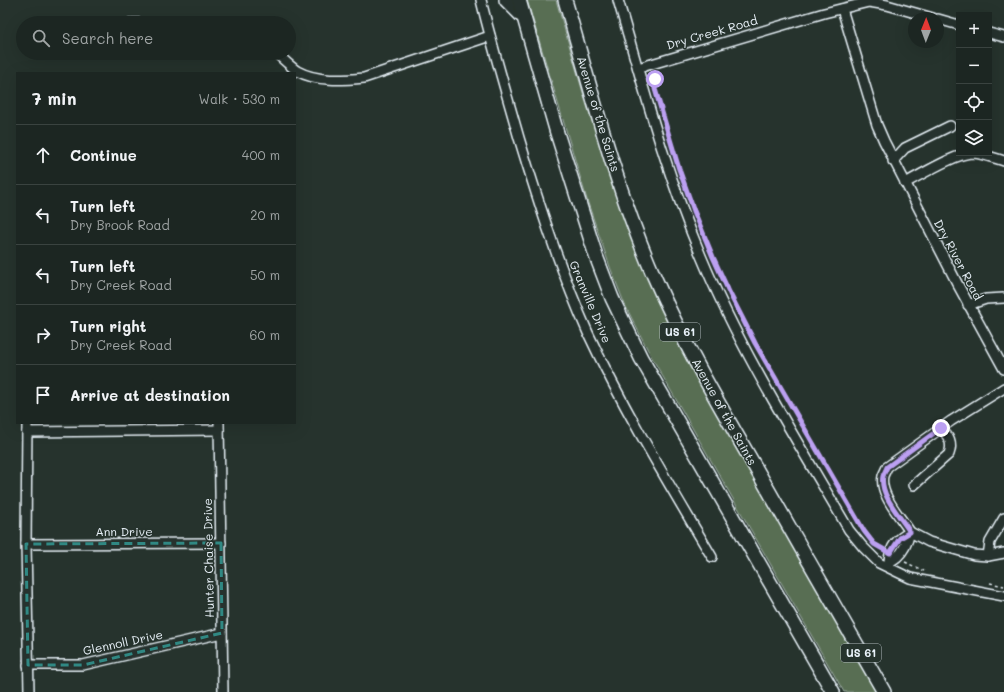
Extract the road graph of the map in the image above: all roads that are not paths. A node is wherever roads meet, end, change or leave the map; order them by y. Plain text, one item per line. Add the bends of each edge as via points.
1 (481, 0) edge
2 (506, 0) edge
3 (518, 0) edge
4 (618, 0) edge
5 (567, 3) edge
6 (842, 9) junction
7 (912, 12) edge
8 (524, 18) junction
9 (944, 21) edge
10 (956, 24) edge
11 (992, 34) edge
12 (490, 36) junction
13 (1004, 38) edge
14 (285, 60) edge
15 (638, 68) junction
16 (950, 126) dead end
17 (893, 161) junction
18 (1004, 161) edge
19 (905, 184) junction
20 (1004, 298) edge
21 (968, 305) junction
22 (1004, 369) edge
23 (1004, 388) edge
24 (219, 426) edge
25 (27, 427) edge
26 (941, 428) junction
27 (914, 485) dead end
28 (1004, 518) edge
29 (910, 532) junction
30 (221, 543) junction
31 (26, 544) junction
32 (1004, 553) edge
33 (988, 556) junction
34 (712, 557) dead end
35 (890, 559) junction
36 (1004, 596) edge
37 (222, 633) junction
38 (28, 666) junction
39 (29, 692) edge
40 (223, 692) edge
41 (833, 692) edge
42 (884, 692) edge

1 - 12 street, Granville Drive
2 - 8 highway
3 - 8 highway
4 - 15 street
5 - 42 highway, Avenue of the Saints / US 61 via 619,183 648,261 673,318 719,404
6 - 7 street, Dry Creek Road via 869,2
6 - 15 street, Dry Creek Road
6 - 17 street, Dry River Road via 877,125
8 - 41 highway via 583,217 617,309 641,358
9 - 10 street
11 - 13 street
12 - 14 street via 364,78 345,80 315,77 298,71
12 - 34 street, Granville Drive via 549,232 567,282 589,333 627,408
15 - 35 street via 680,203 720,300 770,394 849,530 879,562
16 - 17 street via 905,148
17 - 19 street, Dry River Road
18 - 19 street via 979,154 968,154 957,157
19 - 21 street, Dry River Road
20 - 21 street via 986,299
21 - 22 street, Dry River Road
23 - 26 street
24 - 25 street
24 - 30 street, Hunter Chaise Drive
25 - 31 street
26 - 27 street via 951,441 951,448 948,454
26 - 29 street via 887,467 883,476 886,496
28 - 33 street via 990,542
29 - 33 street via 929,542 974,555
29 - 35 street via 908,542
30 - 31 street, Ann Drive
30 - 37 street, Hunter Chaise Drive
31 - 38 street
32 - 33 street
35 - 36 street via 910,578
37 - 38 street, Glennoll Drive via 83,665
37 - 40 street, Hunter Chaise Drive
38 - 39 street

